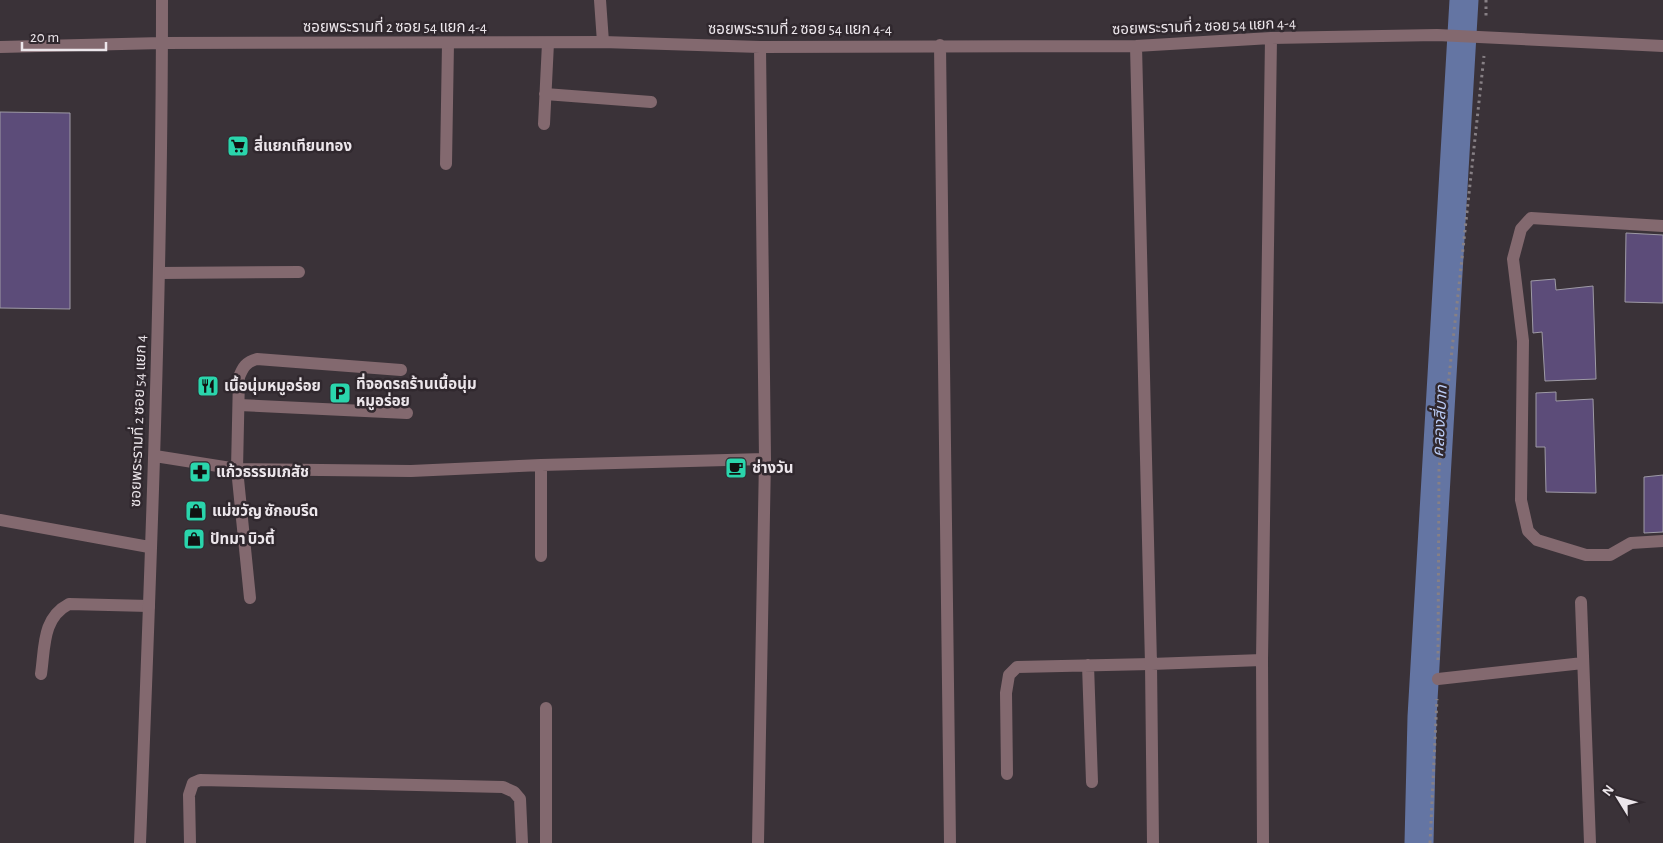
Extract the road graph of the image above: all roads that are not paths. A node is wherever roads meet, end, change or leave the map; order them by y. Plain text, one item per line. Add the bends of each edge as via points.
1 (162, 0) edge
2 (600, 0) edge
3 (1271, 38) junction
4 (603, 42) junction
5 (162, 43) junction
6 (548, 43) junction
7 (448, 44) junction
8 (940, 45) junction
9 (1136, 46) junction
10 (1663, 46) edge
11 (0, 47) edge
12 (760, 47) junction
13 (545, 94) junction
14 (651, 102) dead end
15 (544, 124) dead end
16 (446, 164) dead end
17 (1663, 226) edge
18 (299, 272) dead end
19 (159, 273) junction
20 (401, 370) dead end
21 (239, 405) junction
22 (407, 414) dead end
23 (155, 456) junction
24 (765, 459) junction
25 (541, 465) junction
26 (237, 469) junction
27 (0, 520) edge
28 (1663, 541) edge
29 (149, 548) junction
30 (541, 556) dead end
31 (250, 598) dead end
32 (1581, 602) dead end
33 (149, 606) junction
34 (1262, 660) junction
35 (1583, 663) junction
36 (1151, 664) junction
37 (1088, 665) junction
38 (41, 674) dead end
39 (1438, 679) road end
40 (546, 708) dead end
41 (1007, 774) dead end
42 (1092, 782) dead end
43 (140, 843) edge
44 (190, 843) edge
45 (522, 843) edge
46 (546, 843) edge
47 (758, 843) edge
48 (950, 843) edge
49 (1153, 843) edge
50 (1263, 843) edge
51 (1590, 843) edge

1 - 5 street, ซอยพระรามที่ 2 ซอย 54 แยก 4
2 - 4 street
3 - 9 street, ซอยพระรามที่ 2 ซอย 54 แยก 4-4
3 - 10 street, ซอยพระรามที่ 2 ซอย 54 แยก 4-4 via 1486,36
3 - 34 street
4 - 6 street, ซอยพระรามที่ 2 ซอย 54 แยก 4-4
4 - 12 street, ซอยพระรามที่ 2 ซอย 54 แยก 4-4
5 - 7 street, ซอยพระรามที่ 2 ซอย 54 แยก 4-4
5 - 11 street, ซอยพระรามที่ 2 ซอย 54 แยก 4-4
5 - 19 street, ซอยพระรามที่ 2 ซอย 54 แยก 4
6 - 7 street, ซอยพระรามที่ 2 ซอย 54 แยก 4-4
6 - 13 street
7 - 16 street
8 - 9 street, ซอยพระรามที่ 2 ซอย 54 แยก 4-4
8 - 12 street, ซอยพระรามที่ 2 ซอย 54 แยก 4-4
8 - 48 street
9 - 36 street
12 - 24 street
13 - 14 street
13 - 15 street
17 - 28 street via 1531,218 1521,228 1513,259 1523,341 1521,500 1528,531 1536,540 1586,555 1610,555 1631,543
18 - 19 street
19 - 23 street, ซอยพระรามที่ 2 ซอย 54 แยก 4
20 - 21 street via 257,359 249,361 239,377
21 - 22 street
21 - 26 street
23 - 26 street
23 - 29 street, ซอยพระรามที่ 2 ซอย 54 แยก 4
24 - 25 street
24 - 47 street
25 - 26 street via 411,471
25 - 30 street
26 - 31 street
27 - 29 street
29 - 33 street, ซอยพระรามที่ 2 ซอย 54 แยก 4
32 - 35 street
33 - 38 street via 69,604 57,610 48,626
33 - 43 street, ซอยพระรามที่ 2 ซอย 54 แยก 4
34 - 36 street
34 - 50 street
35 - 39 street
35 - 51 street
36 - 37 street
36 - 49 street
37 - 41 street via 1017,667 1009,675 1006,693
37 - 42 street
40 - 46 street
44 - 45 street via 189,794 193,783 200,780 504,786 520,799

